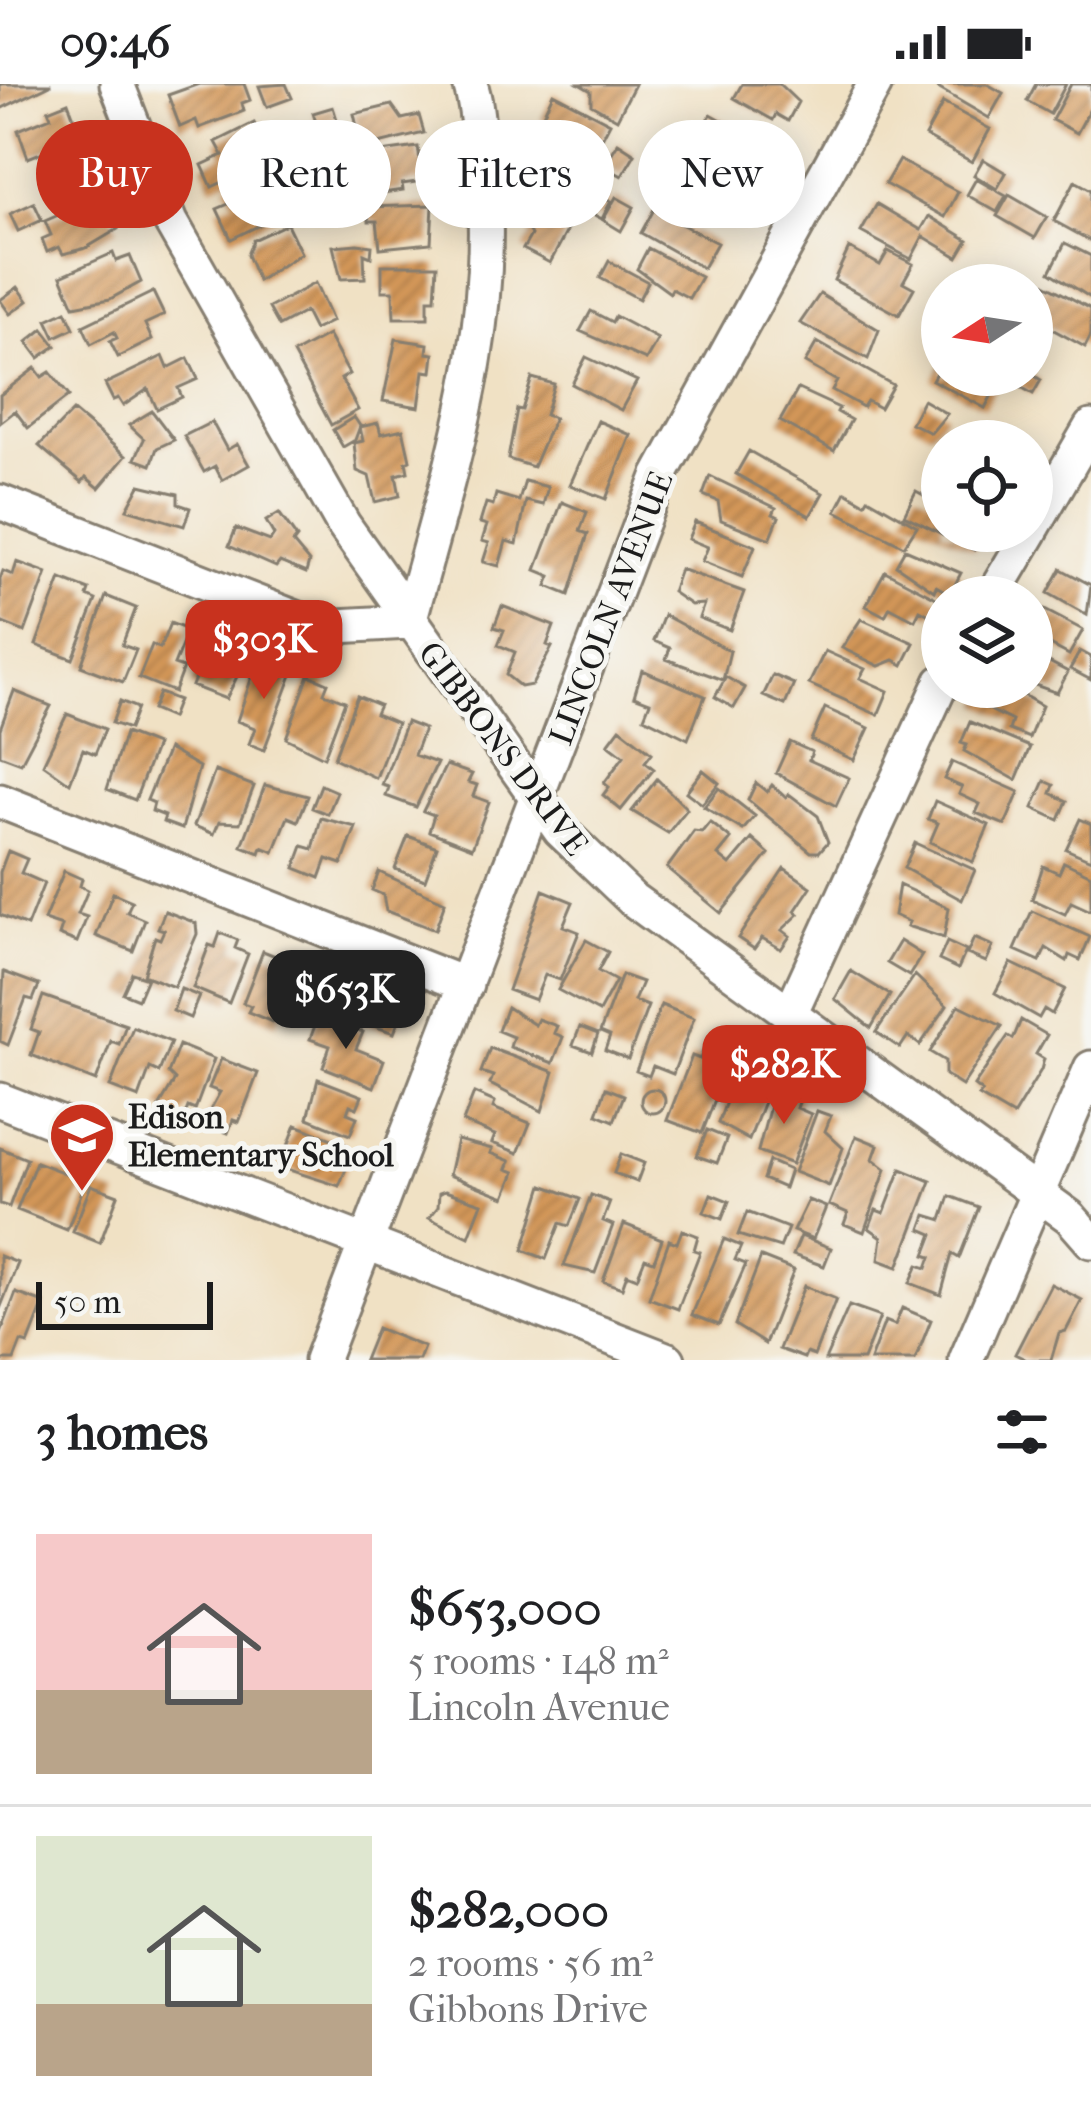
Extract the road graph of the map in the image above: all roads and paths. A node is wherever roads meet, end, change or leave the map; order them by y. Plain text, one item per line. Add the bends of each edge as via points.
1 (117, 84) edge
2 (875, 84) edge
3 (476, 87) edge
4 (1091, 427) edge
5 (1053, 492) edge
6 (0, 502) edge
7 (410, 622) junction
8 (930, 708) edge
9 (536, 798) junction
10 (0, 801) edge
11 (466, 985) junction
12 (789, 1016) junction
13 (1091, 1068) edge
14 (0, 1100) edge
15 (1036, 1198) junction
16 (1091, 1240) edge
17 (367, 1243) junction
18 (322, 1360) edge
19 (668, 1360) edge
20 (967, 1360) edge

1 - 7 street, GIBBONS DRIVE via 171,222 343,524
2 - 9 street, LINCOLN AVENUE via 687,416
3 - 7 street via 487,262 479,354
4 - 5 street
6 - 7 street via 319,627
7 - 9 street, GIBBONS DRIVE
8 - 12 street
9 - 11 street, LINCOLN AVENUE
9 - 12 street, GIBBONS DRIVE via 595,867
10 - 11 street
11 - 17 street, LINCOLN AVENUE
12 - 15 street, GIBBONS DRIVE
13 - 15 street
14 - 17 street
15 - 16 street, GIBBONS DRIVE
15 - 20 street
17 - 18 street, LINCOLN AVENUE
17 - 19 street

